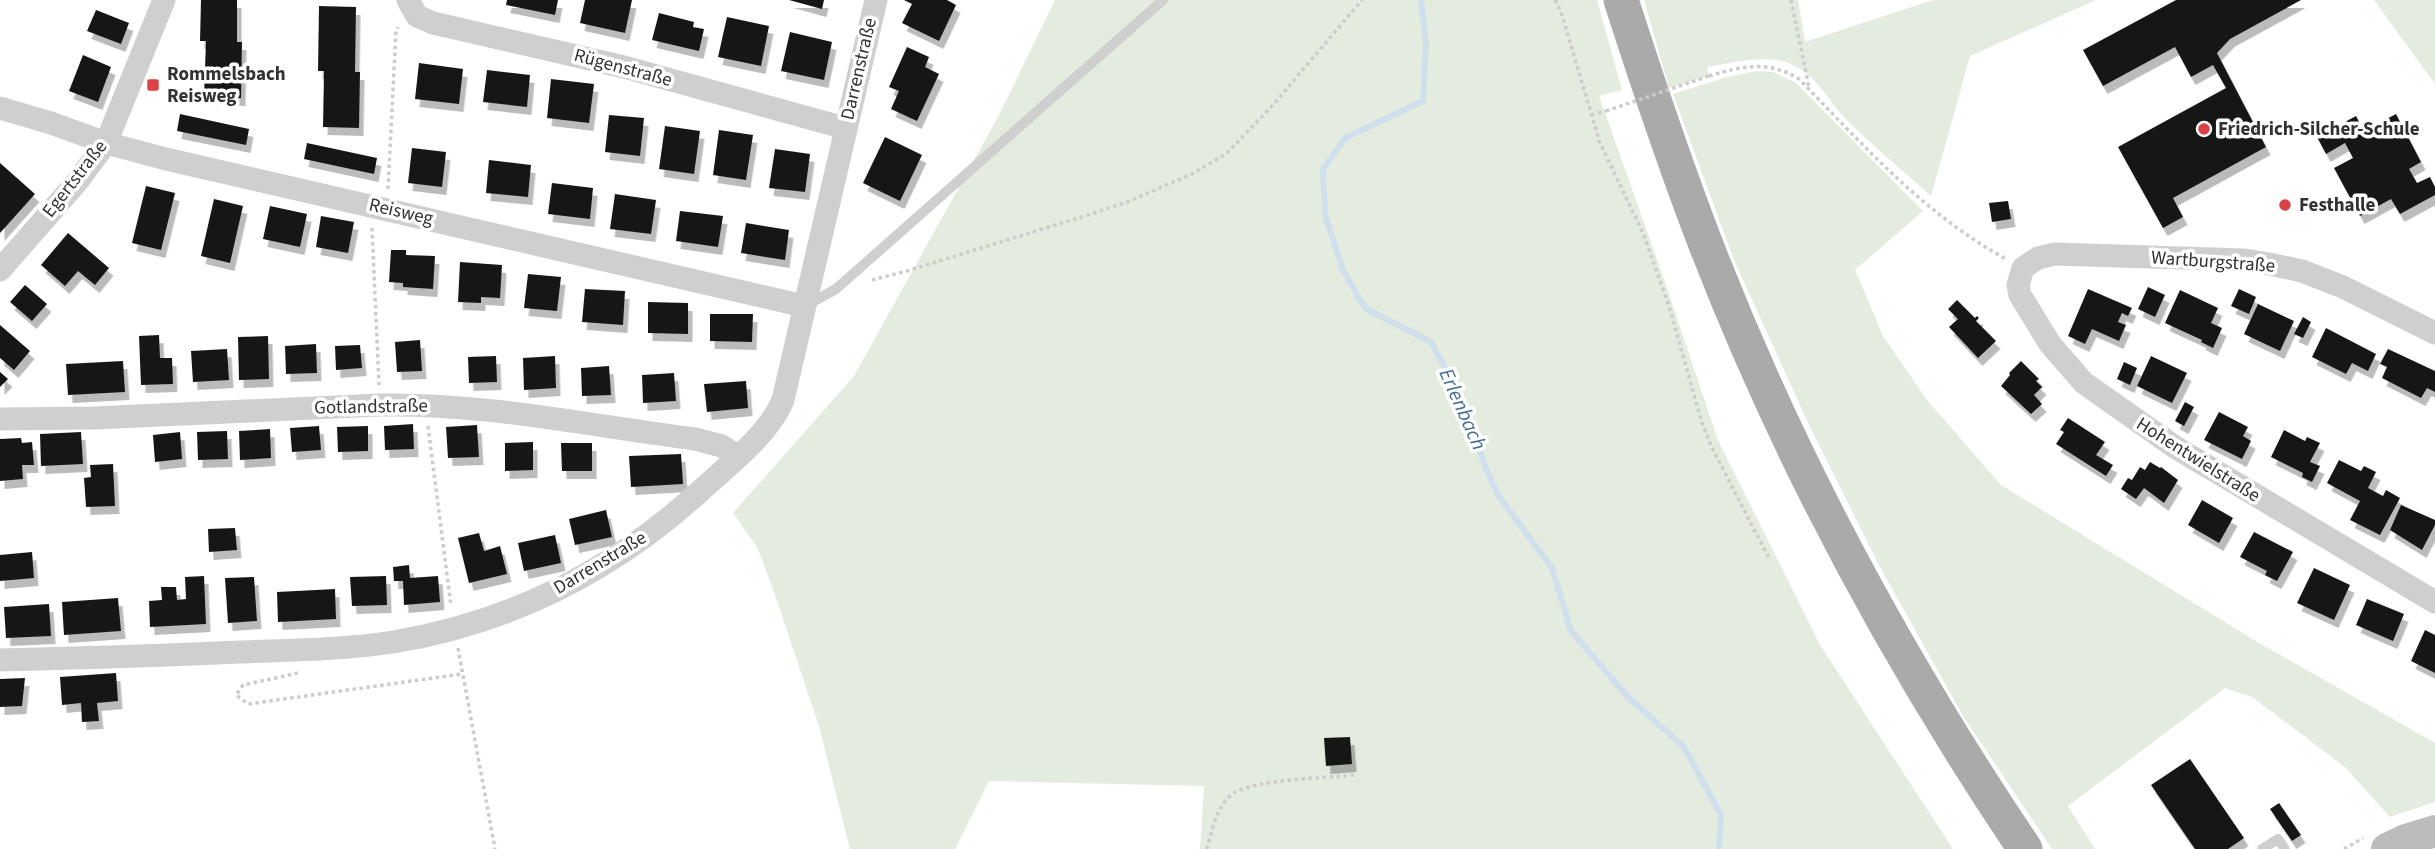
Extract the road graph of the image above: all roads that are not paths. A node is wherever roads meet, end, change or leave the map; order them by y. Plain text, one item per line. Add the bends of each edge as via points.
1 (164, 0) edge
2 (876, 0) edge
3 (1163, 0) edge
4 (1620, 0) edge
5 (411, 6) edge
6 (0, 108) edge
7 (845, 128) junction
8 (106, 144) junction
9 (2023, 268) joint
10 (0, 270) edge
11 (804, 306) junction
12 (2435, 333) edge
13 (0, 419) edge
14 (737, 456) junction
15 (2435, 602) edge
16 (0, 660) edge
17 (2435, 831) edge
18 (2025, 849) edge
19 (2262, 849) edge
20 (2285, 849) edge
21 (2387, 849) edge

1 - 8 street, Egertstraße
2 - 7 street, Darrenstraße
3 - 11 lane via 836,289
4 - 18 main road via 1709,251 1782,419 1884,619
5 - 7 street, Rügenstraße via 423,20 433,23 613,64
6 - 8 street, Reisweg
7 - 11 street, Darrenstraße
8 - 10 street, Egertstraße
8 - 11 street, Reisweg
9 - 12 street, Wartburgstraße via 2055,254 2245,260 2302,271
9 - 15 street, Hohentwielstraße via 2018,285 2024,305 2084,383 2175,447
11 - 14 street, Darrenstraße via 779,410
13 - 14 street, Gotlandstraße via 426,405 695,439 722,446
14 - 16 street, Darrenstraße via 622,555 534,600 454,628 343,647
17 - 21 street
19 - 20 lane via 2278,839

